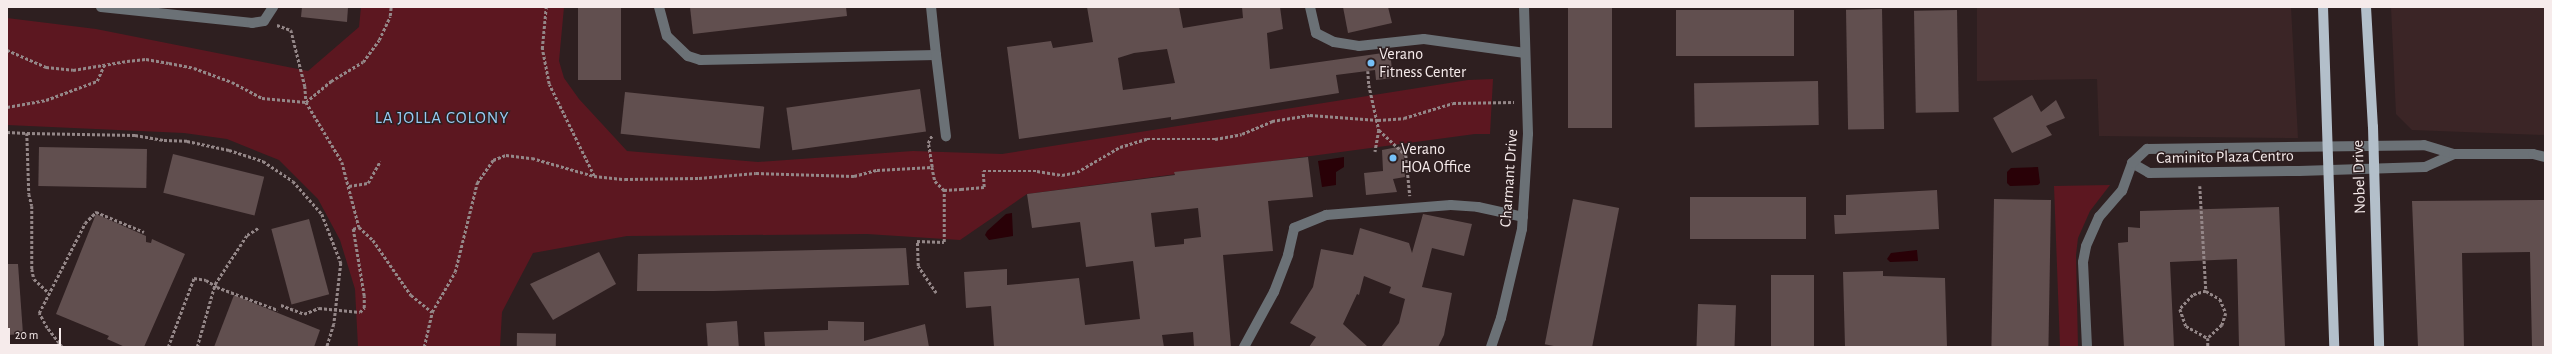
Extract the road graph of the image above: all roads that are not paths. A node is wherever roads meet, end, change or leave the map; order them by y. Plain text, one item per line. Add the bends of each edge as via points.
1 (101, 7) edge
2 (273, 7) edge
3 (659, 7) edge
4 (931, 7) edge
5 (1310, 7) edge
6 (1524, 7) edge
7 (2323, 7) edge
8 (2366, 7) edge
9 (1525, 53) junction
10 (936, 55) junction
11 (946, 136) dead end
12 (2329, 146) junction
13 (2373, 146) junction
14 (2454, 154) junction
15 (2545, 156) edge
16 (2132, 162) junction
17 (2374, 168) junction
18 (2329, 170) junction
19 (1523, 217) junction
20 (1244, 347) edge
21 (1491, 347) edge
22 (2087, 347) edge
23 (2334, 347) edge
24 (2379, 347) edge

1 - 2 street via 224,21 264,21
3 - 10 street via 667,36 688,56 700,60
4 - 10 street
5 - 9 street via 1316,33 1334,42 1359,46 1424,39
6 - 9 street, Charmant Drive
7 - 12 main road, Nobel Drive
8 - 13 main road, Nobel Drive
9 - 19 street, Charmant Drive via 1528,134
10 - 11 street
12 - 13 street, Caminito Plaza Centro
12 - 16 street, Caminito Plaza Centro via 2147,149
12 - 18 main road, Nobel Drive
13 - 14 street, Caminito Plaza Centro via 2424,145
13 - 17 main road, Nobel Drive
14 - 15 street, Caminito Plaza Centro
14 - 17 street, Caminito Plaza Centro via 2425,167
16 - 18 street, Caminito Plaza Centro via 2149,173
16 - 22 street via 2122,191 2099,217 2086,246 2083,262
17 - 18 street, Caminito Plaza Centro
17 - 24 main road, Nobel Drive
18 - 23 main road, Nobel Drive
19 - 20 street via 1478,207 1451,205 1326,215 1294,228 1288,255 1274,292
19 - 21 street, Charmant Drive via 1501,318

